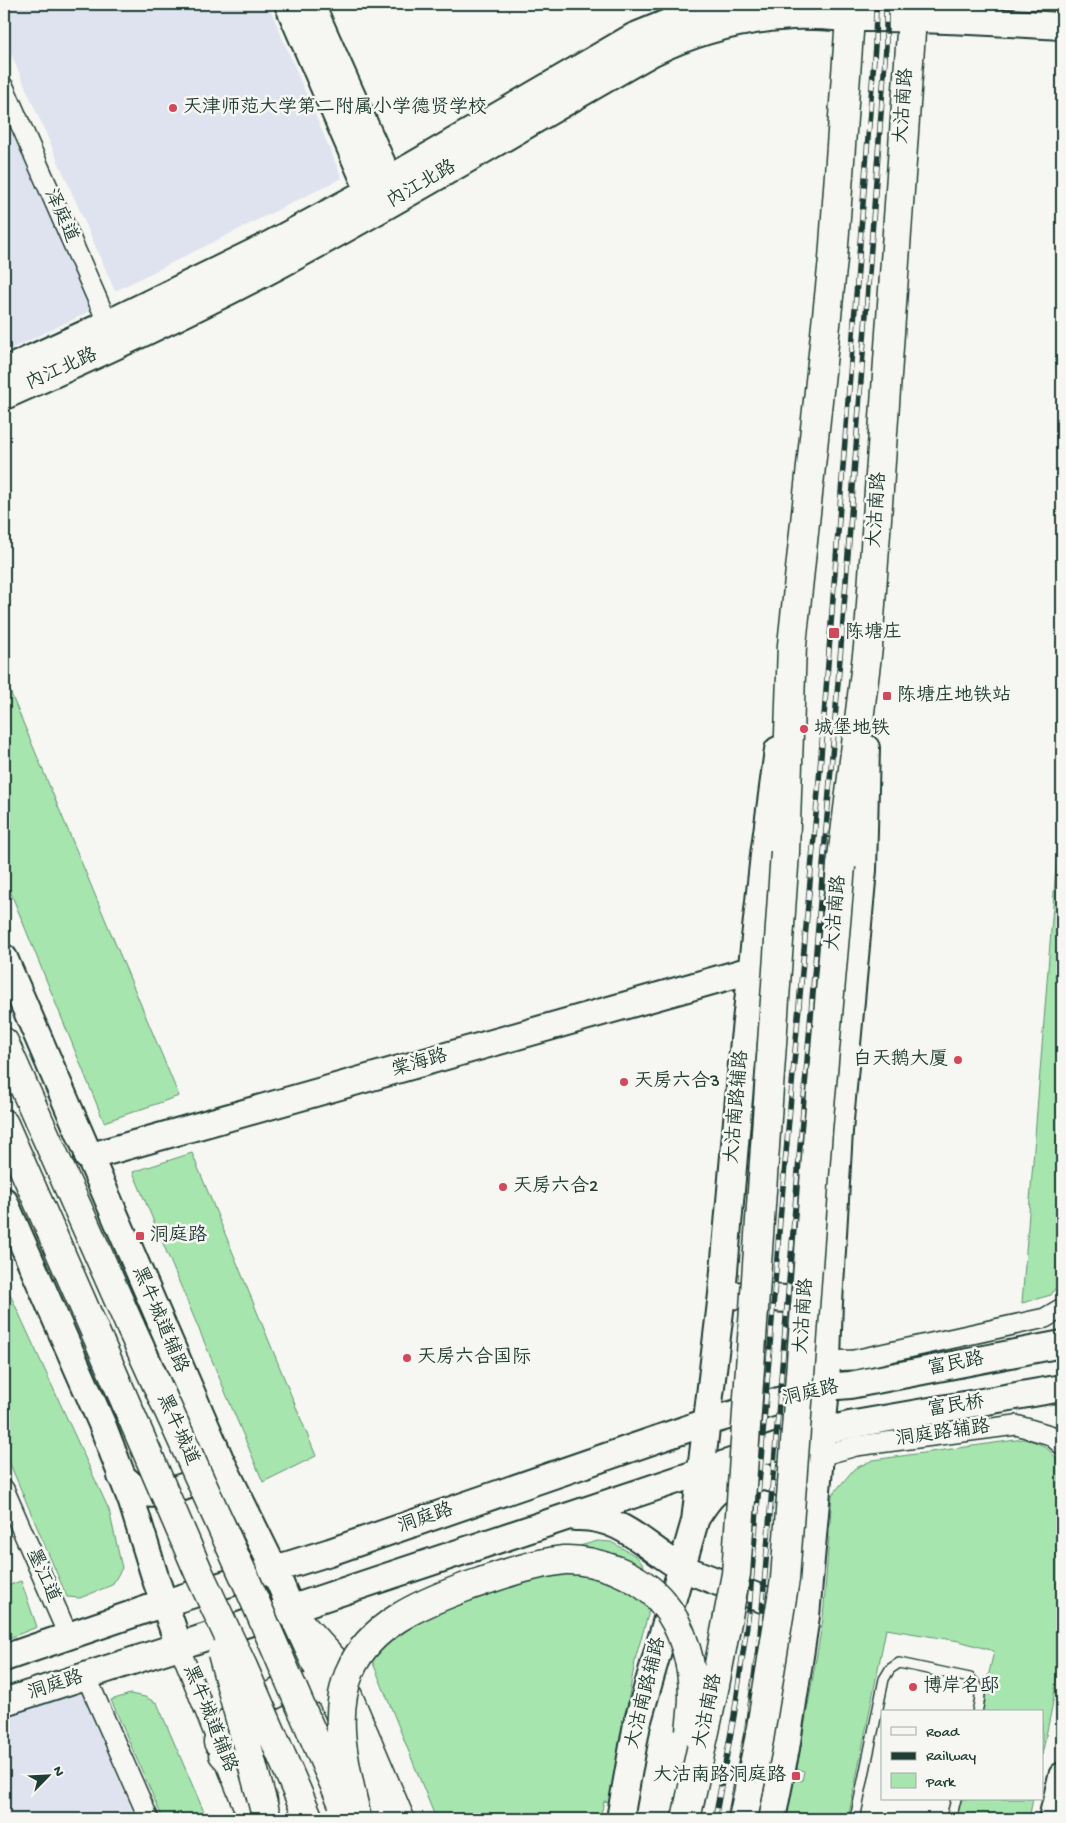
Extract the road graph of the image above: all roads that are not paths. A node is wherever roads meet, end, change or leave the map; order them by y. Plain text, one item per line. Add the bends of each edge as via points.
1 (288, 4) edge
2 (311, 4) edge
3 (730, 4) edge
4 (913, 11) edge
5 (850, 18) junction
6 (1062, 26) edge
7 (4, 87) edge
8 (384, 195) junction
9 (113, 335) junction
10 (4, 371) edge
11 (4, 396) edge
12 (792, 645) junction
13 (868, 647) junction
14 (4, 958) edge
15 (752, 970) junction
16 (4, 1042) edge
17 (4, 1124) edge
18 (88, 1157) junction
19 (4, 1201) edge
20 (722, 1294) junction
21 (829, 1302) junction
22 (1062, 1308) edge
23 (1062, 1344) edge
24 (827, 1361) junction
25 (838, 1386) junction
26 (1062, 1388) edge
27 (707, 1422) junction
28 (848, 1424) joint
29 (821, 1444) junction
30 (1062, 1445) edge
31 (220, 1459) junction
32 (702, 1470) junction
33 (122, 1476) junction
34 (4, 1489) edge
35 (566, 1518) junction
36 (694, 1521) junction
37 (813, 1532) junction
38 (682, 1568) junction
39 (274, 1569) junction
40 (199, 1572) junction
41 (165, 1603) junction
42 (291, 1609) junction
43 (806, 1616) junction
44 (68, 1635) junction
45 (179, 1646) junction
46 (4, 1658) edge
47 (86, 1676) junction
48 (332, 1698) junction
49 (4, 1702) edge
50 (977, 1710) edge
51 (221, 1748) junction
52 (1062, 1776) edge
53 (956, 1800) edge
54 (149, 1819) edge
55 (248, 1819) edge
56 (267, 1819) edge
57 (275, 1819) edge
58 (309, 1819) edge
59 (350, 1819) edge
60 (357, 1819) edge
61 (386, 1819) edge
62 (405, 1819) edge
63 (620, 1819) edge
64 (676, 1819) edge
65 (686, 1819) edge
66 (743, 1819) edge
67 (772, 1819) edge
68 (855, 1819) edge
69 (952, 1819) edge
70 (1052, 1819) edge

1 - 8 street
2 - 8 street
3 - 8 street, 内江北路 via 692,13 633,37
4 - 5 street, 内江北路
4 - 6 street, 内江北路
4 - 13 highway, 大沽南路
5 - 8 street, 内江北路 via 793,16 752,20 681,38
5 - 12 highway, 大沽南路 via 833,259
7 - 9 street, 泽庭道
8 - 9 street, 内江北路 via 267,246
9 - 10 street, 内江北路
9 - 11 street, 内江北路
12 - 15 street, 大沽南路辅路
12 - 65 highway, 大沽南路, bridge via 784,852 736,1574
13 - 21 street via 863,870 839,1131
13 - 66 highway, 大沽南路, bridge via 841,866 785,1579
14 - 18 street, 黑牛城道辅路
15 - 18 street, 棠海路
15 - 20 street, 大沽南路辅路
16 - 59 highway, 黑牛城道, bridge
17 - 40 highway, 黑牛城道, bridge
18 - 31 street, 黑牛城道辅路
19 - 33 street, 黑牛城道辅路
20 - 21 street
20 - 27 street, 大沽南路辅路
21 - 24 street
22 - 24 street via 1045,1318 854,1360
23 - 25 street, 富民路
24 - 25 street
25 - 27 street, 洞庭路
25 - 29 street
26 - 28 street, 富民桥
27 - 32 street, 大沽南路辅路
27 - 39 street, 洞庭路
28 - 29 street, 洞庭路
29 - 30 street, 洞庭路辅路 via 856,1446 1016,1424 1050,1434
29 - 32 street, 洞庭路
29 - 37 street
31 - 33 street via 212,1475 152,1495 139,1491
31 - 39 street, 黑牛城道辅路
32 - 35 street, 洞庭路
32 - 36 street, 大沽南路辅路
33 - 41 street, 黑牛城道辅路
34 - 44 street, 墨江道
35 - 38 street via 595,1518 619,1525
35 - 42 street, 洞庭路
36 - 37 street via 706,1502 726,1486 754,1477 772,1478 799,1500
36 - 38 street, 大沽南路辅路
37 - 43 street
38 - 43 street
38 - 63 street, 大沽南路辅路 via 637,1724
39 - 41 street, 洞庭路
39 - 42 street, 黑牛城道辅路
40 - 56 highway, bridge
40 - 58 highway, 黑牛城道, bridge
41 - 44 street, 洞庭路
41 - 45 street, 黑牛城道辅路
42 - 45 street, 洞庭路
42 - 48 highway
42 - 62 street via 336,1656
43 - 67 street
44 - 46 street, 洞庭路
45 - 47 street, 洞庭路
45 - 51 street, 黑牛城道辅路
47 - 49 street, 洞庭路
47 - 54 street
48 - 51 highway via 314,1688 278,1692 230,1721
48 - 61 highway
50 - 68 lane via 978,1686 970,1678 899,1663 890,1669 884,1679
51 - 55 street, 黑牛城道辅路
51 - 57 highway
52 - 70 street
53 - 69 lane
60 - 64 highway, bridge via 341,1731 341,1705 350,1670 364,1649 394,1621 430,1601 517,1569 566,1560 604,1565 642,1583 662,1602 685,1644 694,1698

